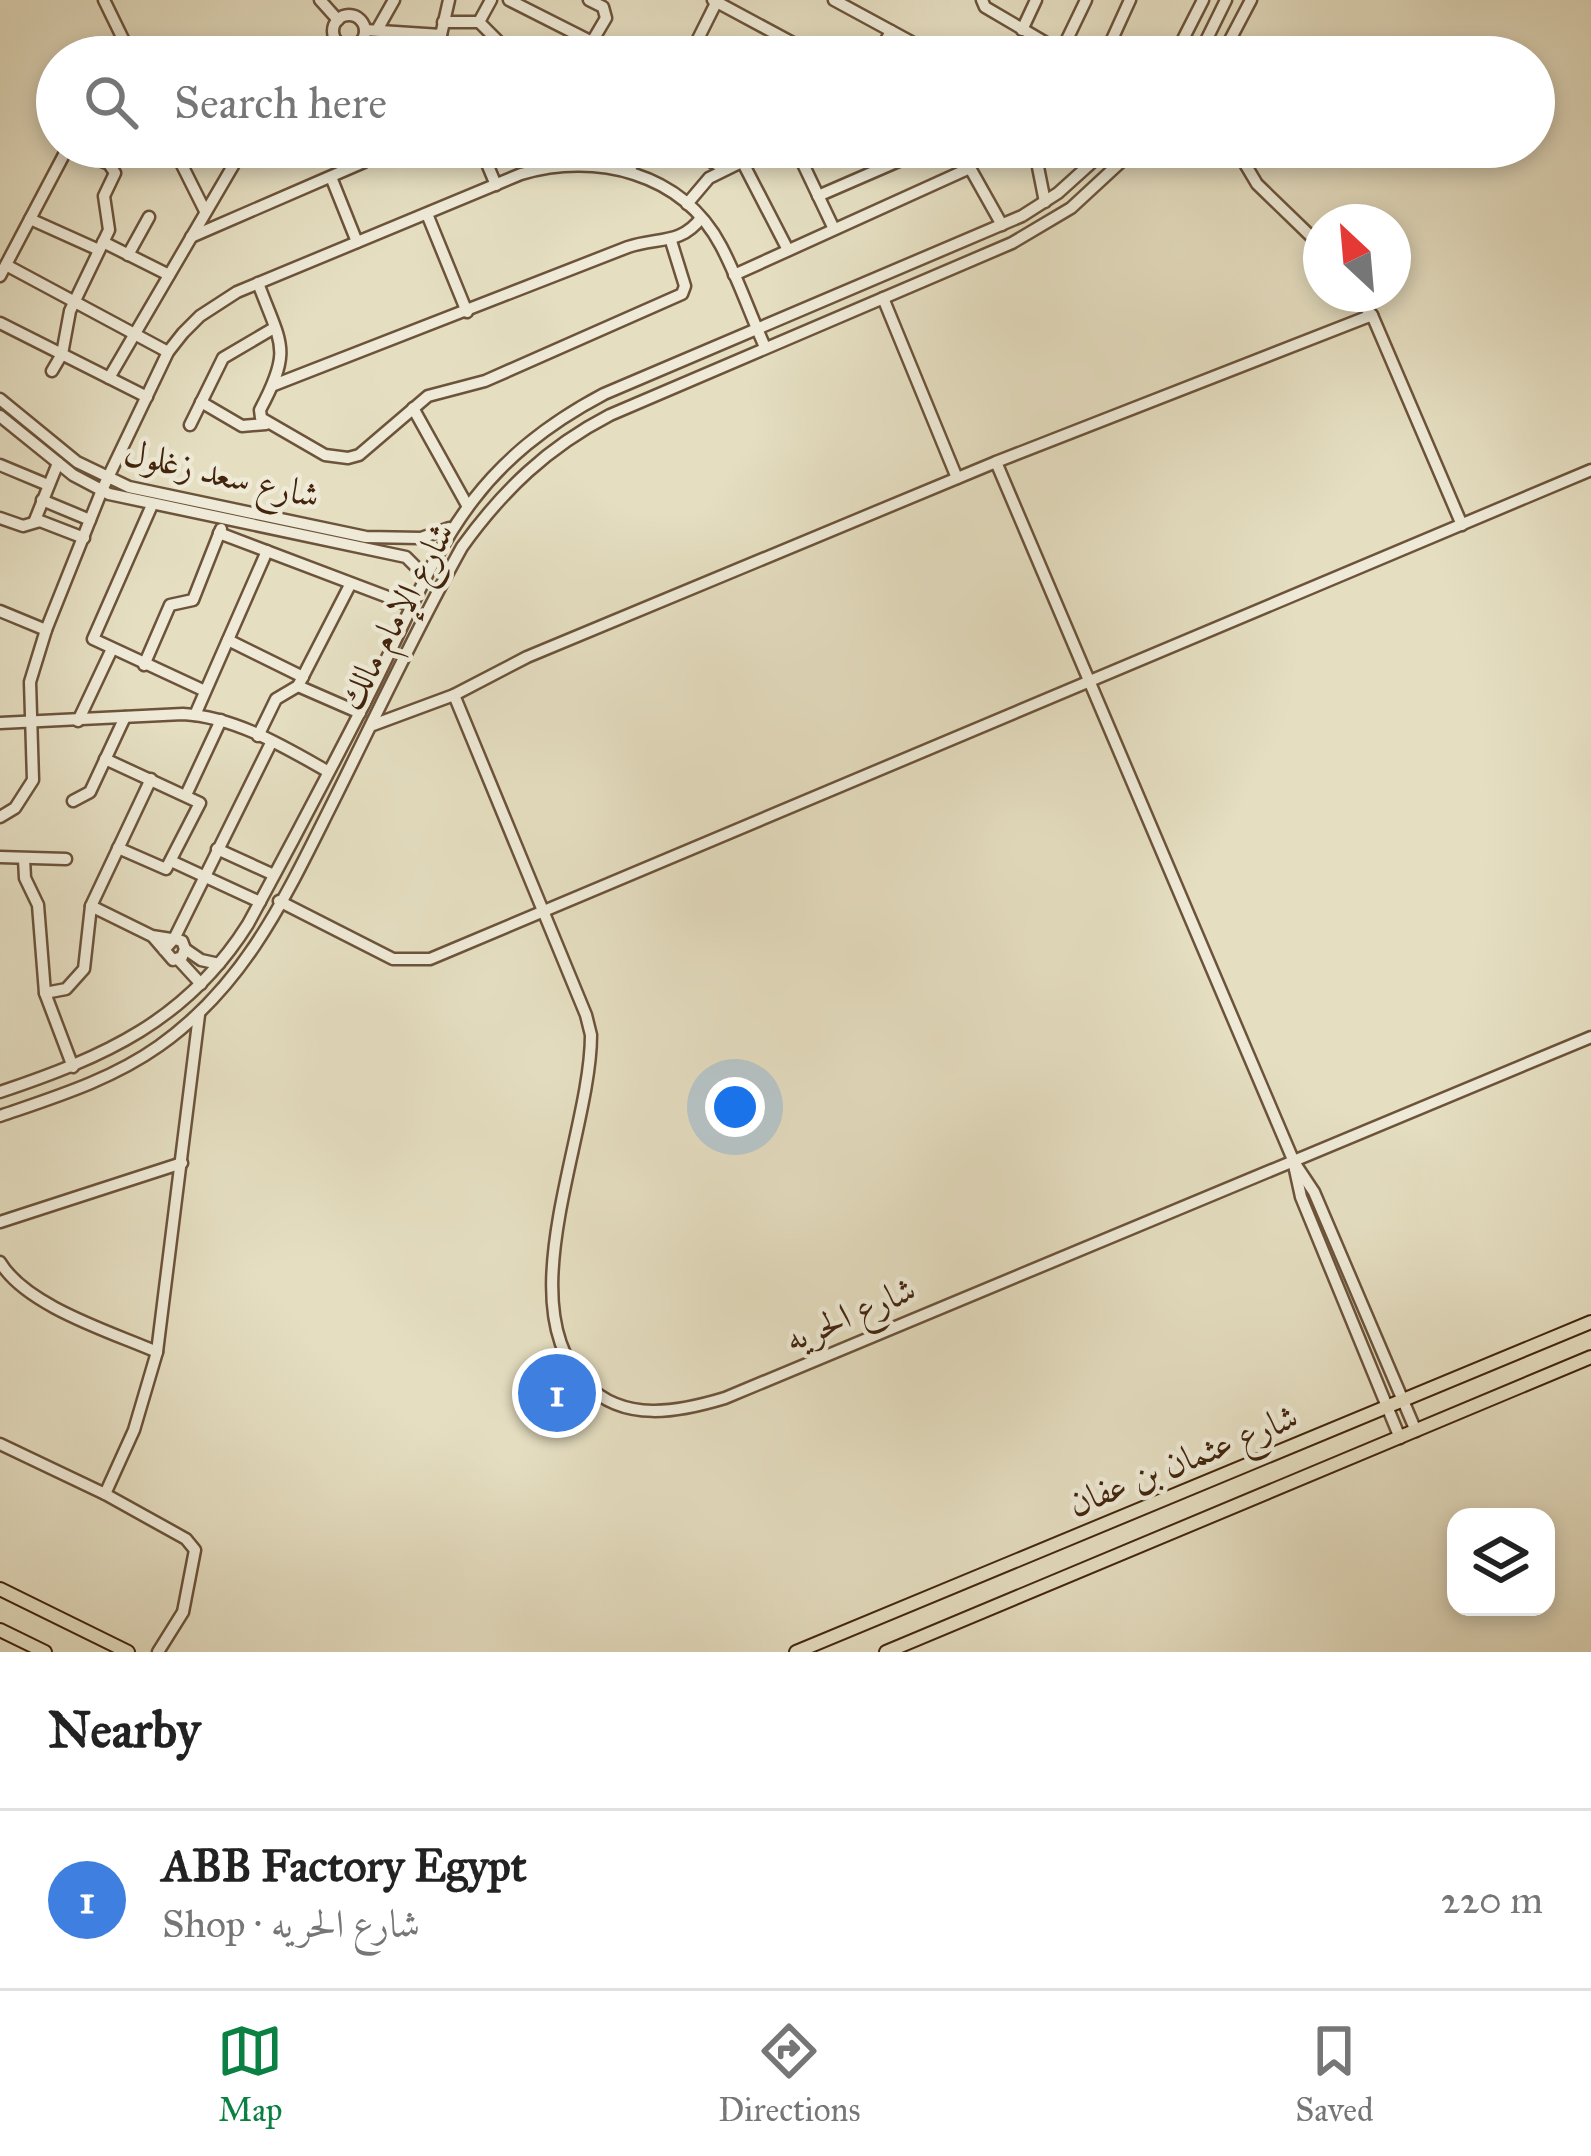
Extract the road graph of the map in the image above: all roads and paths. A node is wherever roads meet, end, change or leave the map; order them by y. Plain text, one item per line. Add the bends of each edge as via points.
1 (104, 0) edge
2 (320, 0) edge
3 (394, 0) edge
4 (449, 0) edge
5 (491, 0) edge
6 (509, 0) edge
7 (589, 0) edge
8 (834, 0) edge
9 (982, 0) edge
10 (1036, 0) edge
11 (1086, 0) edge
12 (1203, 0) edge
13 (1226, 0) edge
14 (1251, 0) edge
15 (1127, 1) edge
16 (715, 2) edge
17 (338, 20) junction
18 (479, 22) junction
19 (442, 28) junction
20 (1022, 29) junction
21 (371, 30) junction
22 (891, 31) junction
23 (122, 36) edge
24 (335, 36) edge
25 (365, 36) edge
26 (442, 36) edge
27 (493, 36) edge
28 (580, 36) edge
29 (595, 36) edge
30 (700, 36) edge
31 (779, 36) edge
32 (888, 36) edge
33 (900, 36) edge
34 (1034, 36) edge
35 (1072, 36) edge
36 (1113, 36) edge
37 (1185, 36) edge
38 (1208, 36) edge
39 (1232, 36) edge
40 (57, 168) edge
41 (112, 168) edge
42 (184, 168) edge
43 (231, 168) edge
44 (350, 168) edge
45 (489, 168) edge
46 (545, 168) edge
47 (615, 168) edge
48 (630, 168) edge
49 (724, 168) edge
50 (746, 168) edge
51 (805, 168) edge
52 (883, 168) edge
53 (1038, 168) edge
54 (1085, 168) edge
55 (1117, 168) edge
56 (1247, 168) edge
57 (970, 169) joint
58 (628, 171) junction
59 (331, 176) junction
60 (496, 185) junction
61 (818, 196) junction
62 (1045, 202) junction
63 (687, 204) junction
64 (205, 211) junction
65 (428, 214) junction
66 (149, 217) dead end
67 (701, 218) junction
68 (30, 219) junction
69 (1002, 225) junction
70 (1303, 229) edge
71 (834, 230) junction
72 (190, 238) junction
73 (671, 241) junction
74 (357, 242) junction
75 (101, 246) junction
76 (788, 250) junction
77 (128, 255) junction
78 (3, 270) edge
79 (169, 275) junction
80 (734, 275) junction
81 (258, 283) junction
82 (883, 298) junction
83 (74, 301) junction
84 (467, 312) junction
85 (1369, 312) edge
86 (1372, 315) junction
87 (0, 323) edge
88 (274, 328) junction
89 (757, 328) junction
90 (134, 333) junction
91 (766, 347) junction
92 (168, 352) junction
93 (62, 354) junction
94 (52, 371) dead end
95 (109, 378) junction
96 (274, 385) junction
97 (147, 397) junction
98 (0, 399) edge
99 (200, 402) junction
100 (412, 408) junction
101 (0, 416) edge
102 (266, 424) junction
103 (190, 425) dead end
104 (995, 461) junction
105 (58, 463) junction
106 (1, 469) edge
107 (1591, 470) edge
108 (957, 478) junction
109 (48, 485) junction
110 (105, 485) junction
111 (42, 500) junction
112 (152, 505) junction
113 (467, 505) junction
114 (0, 518) edge
115 (34, 520) junction
116 (90, 520) junction
117 (1462, 525) junction
118 (222, 527) junction
119 (452, 527) junction
120 (84, 538) junction
121 (267, 551) junction
122 (424, 575) junction
123 (350, 585) junction
124 (409, 605) junction
125 (0, 611) edge
126 (46, 630) junction
127 (228, 640) junction
128 (111, 651) junction
129 (144, 665) junction
130 (300, 682) junction
131 (1093, 682) junction
132 (206, 691) junction
133 (454, 694) junction
134 (360, 712) junction
135 (195, 715) junction
136 (125, 718) junction
137 (221, 720) junction
138 (78, 721) junction
139 (0, 723) edge
140 (31, 724) junction
141 (372, 725) junction
142 (258, 736) junction
143 (271, 743) junction
144 (336, 754) junction
145 (105, 758) junction
146 (353, 762) junction
147 (327, 771) junction
148 (151, 779) junction
149 (186, 795) junction
150 (73, 801) dead end
151 (312, 802) junction
152 (329, 809) junction
153 (0, 817) edge
154 (118, 848) junction
155 (217, 849) junction
156 (0, 857) edge
157 (24, 859) junction
158 (67, 859) dead end
159 (171, 861) junction
160 (274, 875) junction
161 (204, 876) junction
162 (262, 898) junction
163 (283, 903) junction
164 (91, 906) junction
165 (544, 912) junction
166 (170, 943) junction
167 (182, 954) junction
168 (219, 964) junction
169 (201, 984) junction
170 (45, 993) junction
171 (199, 1013) junction
172 (1591, 1037) edge
173 (73, 1067) junction
174 (0, 1092) edge
175 (0, 1116) edge
176 (1294, 1162) junction
177 (182, 1163) junction
178 (0, 1222) edge
179 (0, 1262) edge
180 (1591, 1322) edge
181 (157, 1352) junction
182 (1591, 1357) edge
183 (1403, 1402) junction
184 (1388, 1408) junction
185 (1416, 1431) junction
186 (1400, 1438) junction
187 (0, 1444) edge
188 (105, 1495) junction
189 (0, 1589) edge
190 (0, 1630) edge
191 (45, 1652) edge
192 (128, 1652) edge
193 (158, 1652) edge
194 (796, 1652) edge
195 (886, 1652) edge

1 - 23 street
2 - 17 street
3 - 21 street
4 - 19 street
5 - 18 street
6 - 28 street
7 - 29 street via 606,12
8 - 22 street
9 - 20 street
10 - 20 street
11 - 35 street
12 - 37 street
13 - 38 street
14 - 39 street
15 - 36 street
16 - 30 street
16 - 31 street
17 - 21 street via 355,16
17 - 24 street
18 - 19 street
18 - 27 street
19 - 21 street
19 - 26 street
20 - 34 street
21 - 25 street
22 - 32 street
22 - 33 street
40 - 68 street
41 - 75 street via 104,196 111,222
42 - 64 street
43 - 64 street
44 - 59 street
45 - 60 street
46 - 60 street
47 - 58 street
48 - 58 street
49 - 63 street
50 - 76 street
51 - 61 street
52 - 61 street
53 - 62 street
54 - 62 street, شارع الإمام مالك
55 - 82 street, شارع الإمام مالك via 1042,226
56 - 70 street
57 - 69 street
57 - 71 street
58 - 63 street
59 - 72 street
59 - 74 street
60 - 65 street
61 - 71 street
62 - 69 street, شارع الإمام مالك
63 - 67 street
64 - 72 street
65 - 74 street
65 - 84 street
66 - 77 street
67 - 73 street
67 - 80 street
68 - 75 street
68 - 78 street
69 - 89 street, شارع الإمام مالك
71 - 76 street
72 - 79 street
73 - 84 street via 628,247
73 - 100 street via 682,294
74 - 81 street
75 - 77 street
75 - 83 street
76 - 80 street
77 - 79 street
78 - 83 street
79 - 90 street
80 - 89 street
81 - 88 street
81 - 92 street via 200,316
82 - 91 street, شارع الإمام مالك
82 - 108 street
83 - 90 street
83 - 93 street
84 - 96 street
85 - 86 street
86 - 104 street
86 - 117 street
87 - 93 street
88 - 96 street via 282,364
88 - 99 street via 228,353
89 - 91 street
89 - 113 street, شارع الإمام مالك via 568,413
90 - 92 street
90 - 95 street
91 - 141 street, شارع الإمام مالك via 589,426 511,486 462,547
92 - 97 street
93 - 94 street
93 - 95 street
95 - 97 street
96 - 102 street via 260,410
97 - 110 street
98 - 110 street, شارع سعد زغلول
99 - 102 street via 242,425
99 - 103 street
100 - 102 street via 370,449 348,458 325,455
100 - 113 street
101 - 105 street, شارع سعد زغلول
104 - 108 street
104 - 131 street
105 - 109 street
105 - 110 street, شارع سعد زغلول
106 - 109 street
107 - 117 street
108 - 133 street
109 - 111 street
110 - 112 street, شارع سعد زغلول
110 - 116 street
110 - 119 street, شارع سعد زغلول via 366,537 422,538
111 - 115 street
111 - 116 street
112 - 118 street, شارع سعد زغلول
112 - 128 street via 93,635
113 - 119 street, شارع الإمام مالك
114 - 115 street via 23,526
115 - 120 street
116 - 120 street
117 - 131 street
118 - 121 street
118 - 122 street, شارع سعد زغلول via 406,557
118 - 129 street via 193,600 170,605
119 - 122 street, شارع الإمام مالك
120 - 126 street
121 - 123 street
121 - 127 street
122 - 124 street, شارع الإمام مالك
123 - 124 street
123 - 130 street
124 - 134 street, شارع الإمام مالك
125 - 126 street
126 - 140 street via 31,682
127 - 130 street
127 - 132 street
128 - 129 street
128 - 138 street
129 - 132 street
130 - 134 street
130 - 142 street via 276,698
131 - 165 street
131 - 176 street
132 - 135 street
133 - 141 street
133 - 165 street, شارع الحريه
134 - 144 street, شارع الإمام مالك
135 - 136 street
135 - 137 street
136 - 138 street
136 - 145 street
137 - 142 street
137 - 149 street
138 - 140 street
139 - 140 street
140 - 153 street via 33,780
141 - 146 street, شارع الإمام مالك
142 - 143 street
143 - 147 street
143 - 155 street
144 - 146 street via 339,763
144 - 147 street, شارع الإمام مالك
145 - 148 street
145 - 150 street via 90,792
146 - 152 street, شارع الإمام مالك
147 - 151 street, شارع الإمام مالك
148 - 149 street
148 - 154 street
149 - 159 street via 200,806
151 - 152 street via 321,799
151 - 160 street, شارع الإمام مالك
152 - 163 street, شارع الإمام مالك
154 - 159 street via 163,869
154 - 164 street
155 - 160 street
155 - 161 street
156 - 157 street
157 - 158 street
157 - 170 street via 38,905
159 - 161 street
160 - 162 street, شارع الإمام مالك
161 - 162 street
161 - 166 street
162 - 163 street
162 - 168 street, شارع الإمام مالك
163 - 165 street via 373,951 410,961
163 - 171 street, شارع الإمام مالك via 247,962
164 - 166 street
164 - 170 street via 80,977
165 - 176 street, شارع الحريه via 591,1035 550,1307 555,1334 582,1381 623,1407 658,1413 725,1398
166 - 167 street via 182,941
166 - 167 street via 169,958
167 - 168 street
167 - 169 street
168 - 169 street, شارع الإمام مالك
169 - 173 street, شارع الإمام مالك via 132,1039
170 - 173 street
171 - 175 street, شارع الإمام مالك via 112,1074
171 - 177 street
172 - 176 street, شارع الحريه
173 - 174 street, شارع الإمام مالك
176 - 183 street
176 - 184 street
177 - 178 street
177 - 181 street
179 - 181 street via 37,1296
180 - 183 main road, شارع عثمان بن عفان
181 - 188 street
182 - 185 main road, شارع عثمان بن عفان
183 - 184 main road, شارع عثمان بن عفان
183 - 185 street
184 - 186 street
184 - 194 main road, شارع عثمان بن عفان
185 - 186 main road, شارع عثمان بن عفان
186 - 195 main road, شارع عثمان بن عفان
187 - 188 street
188 - 193 street via 195,1550 183,1612
189 - 192 main road
190 - 191 main road

